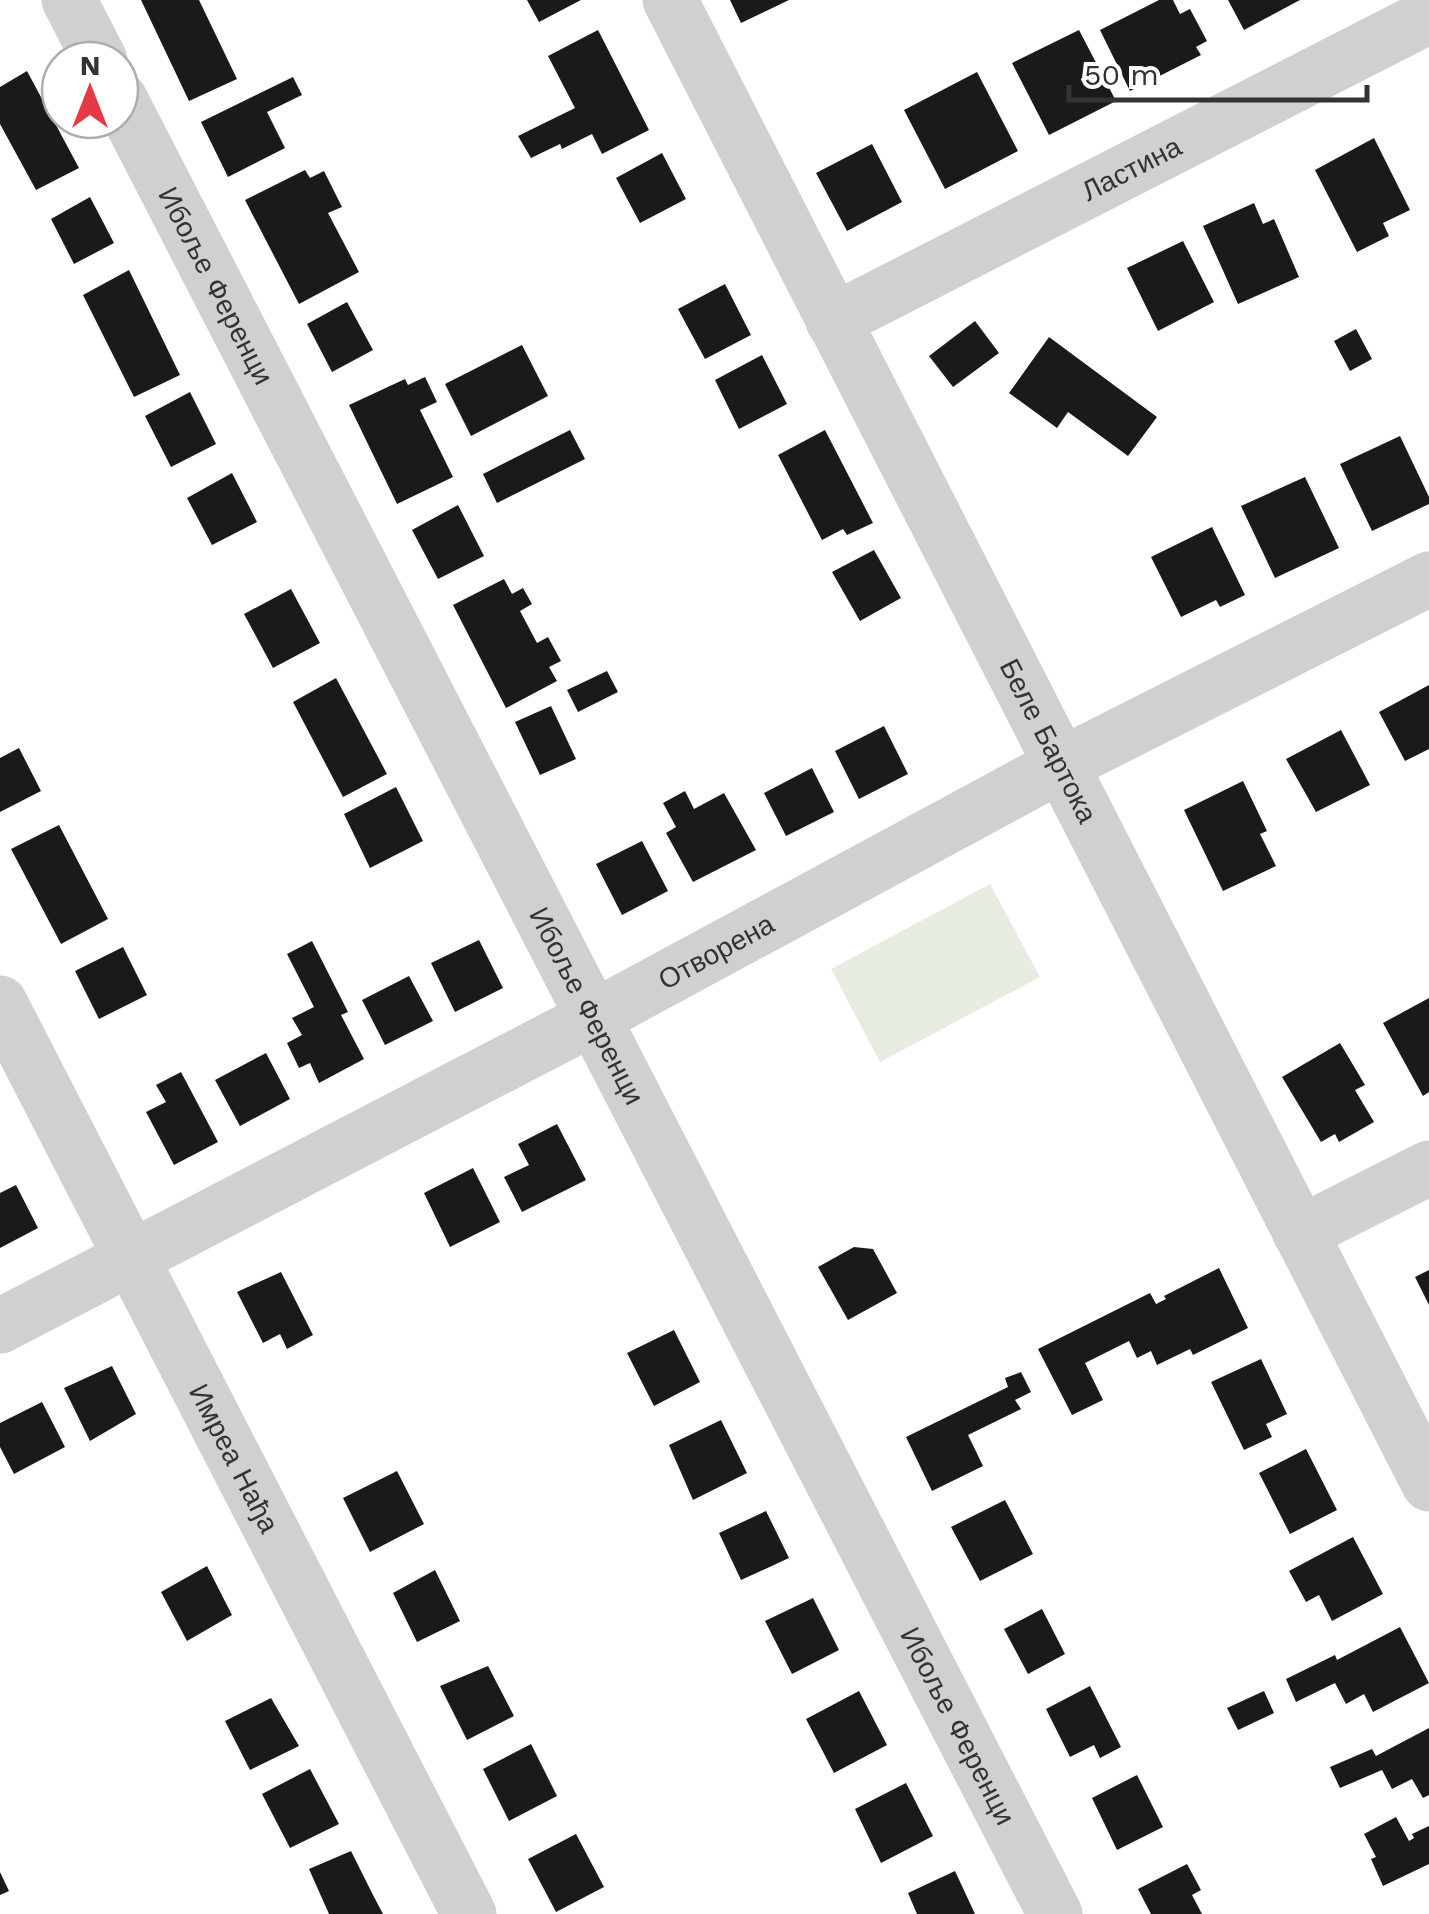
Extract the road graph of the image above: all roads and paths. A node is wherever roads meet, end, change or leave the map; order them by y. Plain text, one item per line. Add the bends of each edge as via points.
1 (69, 0) edge
2 (670, 0) edge
3 (1429, 16) edge
4 (90, 40) edge
5 (140, 138) edge
6 (833, 321) junction
7 (1429, 579) edge
8 (1061, 765) junction
9 (0, 1003) edge
10 (593, 1018) junction
11 (1429, 1168) edge
12 (1300, 1233) junction
13 (132, 1259) junction
14 (0, 1326) edge
15 (1429, 1484) edge
16 (469, 1914) edge
17 (1055, 1914) edge

1 - 4 street
2 - 6 street, Беле Бартока
3 - 6 street, Ластина
5 - 10 street, Ибоље Ференци
6 - 8 street, Беле Бартока
7 - 8 street, Отворена
8 - 10 street, Отворена
8 - 12 street, Беле Бартока
9 - 13 street, Имреа Нађа
10 - 13 street, Отворена
10 - 17 street, Ибоље Ференци
11 - 12 street
12 - 15 street, Беле Бартока
13 - 14 street, Отворена
13 - 16 street, Имреа Нађа

